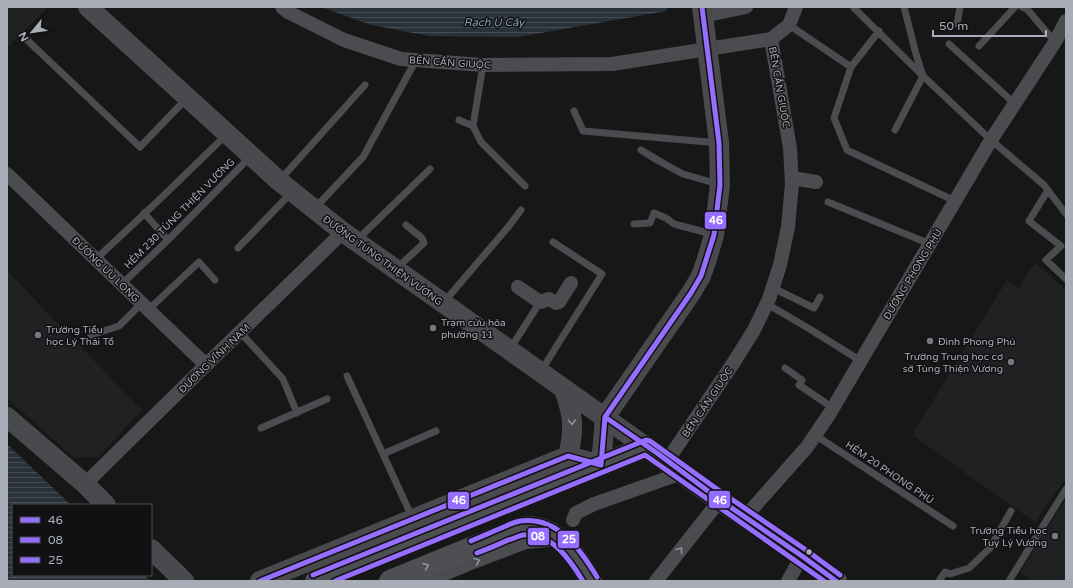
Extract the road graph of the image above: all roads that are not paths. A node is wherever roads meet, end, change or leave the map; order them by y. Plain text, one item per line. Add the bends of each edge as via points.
1 (88, 7) edge
2 (282, 7) edge
3 (746, 7) edge
4 (796, 7) edge
5 (904, 7) edge
6 (960, 7) edge
7 (1015, 7) edge
8 (1022, 7) edge
9 (854, 8) dead end
10 (703, 11) edge
11 (1066, 21) edge
12 (957, 24) dead end
13 (789, 26) junction
14 (879, 31) junction
15 (26, 39) dead end
16 (771, 39) junction
17 (1055, 42) junction
18 (950, 44) dead end
19 (979, 46) dead end
20 (707, 49) junction
21 (416, 60) junction
22 (483, 65) junction
23 (851, 67) junction
24 (924, 76) junction
25 (365, 85) dead end
26 (187, 97) junction
27 (1015, 104) junction
28 (574, 111) dead end
29 (459, 120) dead end
30 (473, 126) junction
31 (895, 130) dead end
32 (227, 134) junction
33 (991, 140) junction
34 (719, 143) junction
35 (251, 156) junction
36 (668, 166) dead end
37 (430, 169) dead end
38 (7, 174) edge
39 (792, 178) junction
40 (816, 182) dead end
41 (720, 185) junction
42 (285, 186) junction
43 (525, 186) dead end
44 (1048, 190) junction
45 (955, 201) junction
46 (828, 202) dead end
47 (314, 209) junction
48 (521, 210) dead end
49 (144, 213) junction
50 (1066, 214) edge
51 (634, 224) dead end
52 (406, 225) dead end
53 (714, 234) junction
54 (349, 237) junction
55 (168, 240) junction
56 (553, 242) dead end
57 (930, 244) junction
58 (238, 248) dead end
59 (96, 259) junction
60 (396, 270) junction
61 (1066, 279) edge
62 (215, 280) dead end
63 (122, 284) junction
64 (571, 284) dead end
65 (518, 287) dead end
66 (773, 288) junction
67 (820, 297) dead end
68 (540, 302) junction
69 (443, 303) junction
70 (767, 304) junction
71 (145, 307) junction
72 (240, 332) junction
73 (91, 335) dead end
74 (509, 351) junction
75 (860, 361) junction
76 (206, 365) junction
77 (785, 368) dead end
78 (540, 371) junction
79 (347, 376) dead end
80 (564, 389) junction
81 (327, 399) dead end
82 (833, 408) junction
83 (296, 413) junction
84 (7, 418) edge
85 (605, 418) junction
86 (261, 428) dead end
87 (436, 431) dead end
88 (815, 435) junction
89 (646, 447) junction
90 (383, 454) junction
91 (568, 456) junction
92 (601, 465) junction
93 (674, 467) junction
94 (85, 484) junction
95 (1066, 489) edge
96 (720, 500) junction
97 (105, 504) edge
98 (1011, 511) dead end
99 (745, 517) junction
100 (413, 519) junction
101 (573, 520) dead end
102 (953, 526) dead end
103 (559, 538) junction
104 (152, 550) edge
105 (802, 556) junction
106 (184, 581) edge
107 (260, 581) edge
108 (316, 581) edge
109 (390, 581) edge
110 (428, 581) edge
111 (591, 581) edge
112 (656, 581) edge
113 (788, 581) edge
114 (836, 581) edge
115 (939, 581) edge
116 (1009, 581) edge

1 - 26 street, ĐƯỜNG TÙNG THIỆN VƯƠNG
2 - 21 street, BẾN CẦN GIUỘC via 344,40 401,59
3 - 10 street
4 - 13 street
5 - 24 lane
6 - 12 lane
7 - 19 lane
8 - 17 lane
9 - 14 lane
10 - 20 street
11 - 17 street, ĐƯỜNG PHONG PHÚ
13 - 16 street
13 - 23 lane
14 - 23 lane
14 - 24 lane
15 - 26 lane via 140,147
16 - 20 street, BẾN CẦN GIUỘC
16 - 39 street, BẾN CẦN GIUỘC via 790,148
17 - 27 street, ĐƯỜNG PHONG PHÚ
18 - 27 lane
20 - 22 street, BẾN CẦN GIUỘC via 612,64
20 - 34 street
21 - 22 street, BẾN CẦN GIUỘC
21 - 47 lane via 363,157
22 - 30 lane
23 - 45 lane via 834,118 847,150
24 - 31 lane
24 - 33 lane
25 - 42 lane
26 - 32 street, ĐƯỜNG TÙNG THIỆN VƯƠNG
27 - 33 street, ĐƯỜNG PHONG PHÚ
28 - 34 lane via 583,131
29 - 30 lane
30 - 43 lane via 481,142
32 - 35 street, ĐƯỜNG TÙNG THIỆN VƯƠNG
32 - 49 lane
33 - 44 lane
33 - 45 street, ĐƯỜNG PHONG PHÚ
34 - 41 street
35 - 42 street, ĐƯỜNG TÙNG THIỆN VƯƠNG
35 - 55 lane, HẺM 230 TÙNG THIỆN VƯƠNG
36 - 41 lane via 683,174
37 - 54 lane
38 - 59 street, ĐƯỜNG ƯU LONG
39 - 40 street
39 - 66 street, BẾN CẦN GIUỘC via 788,227
41 - 53 street
42 - 47 street, ĐƯỜNG TÙNG THIỆN VƯƠNG
42 - 58 lane
44 - 50 lane
44 - 61 lane via 1029,221 1061,246 1046,260
45 - 57 street, ĐƯỜNG PHONG PHÚ
46 - 57 lane
47 - 54 street, ĐƯỜNG TÙNG THIỆN VƯƠNG
48 - 69 lane
49 - 55 lane
49 - 59 lane
51 - 53 lane via 650,223 654,213 674,224
52 - 60 lane via 422,238 424,243
53 - 85 street via 703,271 694,288
54 - 60 street, ĐƯỜNG TÙNG THIỆN VƯƠNG
54 - 72 street, ĐƯỜNG VĨNH NAM
55 - 63 lane, HẺM 230 TÙNG THIỆN VƯƠNG
56 - 78 lane via 602,274
57 - 75 street, ĐƯỜNG PHONG PHÚ
59 - 63 street, ĐƯỜNG ƯU LONG
60 - 69 street, ĐƯỜNG TÙNG THIỆN VƯƠNG
62 - 71 lane via 199,262
63 - 71 street, ĐƯỜNG ƯU LONG
64 - 68 street via 559,302 549,299
65 - 68 street
66 - 67 lane via 814,308
66 - 70 street, BẾN CẦN GIUỘC
68 - 74 lane
69 - 74 street, ĐƯỜNG TÙNG THIỆN VƯƠNG
70 - 75 lane
70 - 93 street, BẾN CẦN GIUỘC
71 - 73 lane via 119,326
71 - 76 street, ĐƯỜNG ƯU LONG
72 - 76 street, ĐƯỜNG VĨNH NAM
72 - 83 lane via 283,379
74 - 78 street, ĐƯỜNG TÙNG THIỆN VƯƠNG
75 - 82 street, ĐƯỜNG PHONG PHÚ
76 - 94 street, ĐƯỜNG VĨNH NAM
77 - 82 lane via 802,380 799,385
78 - 80 street, ĐƯỜNG TÙNG THIỆN VƯƠNG
79 - 90 lane
80 - 85 street, ĐƯỜNG TÙNG THIỆN VƯƠNG
80 -> 91 street via 573,425
81 - 83 lane
82 - 88 street, ĐƯỜNG PHONG PHÚ
83 - 86 lane
84 - 94 street
85 - 89 street, ĐƯỜNG TÙNG THIỆN VƯƠNG
85 - 92 street
87 - 90 lane
88 - 99 street, ĐƯỜNG PHONG PHÚ
88 - 102 lane, HẺM 20 PHONG PHÚ
89 - 92 main road
89 - 93 main road, ĐƯỜNG TÙNG THIỆN VƯƠNG
90 - 100 lane
91 - 92 street
91 - 100 street
92 - 108 main road
93 - 96 main road, ĐƯỜNG TÙNG THIỆN VƯƠNG
93 - 101 street via 576,513
94 - 97 street
95 - 116 lane
96 - 99 main road, ĐƯỜNG TÙNG THIỆN VƯƠNG
112 -> 96 street
98 - 115 lane via 990,548 969,568 950,574 945,572
99 - 105 main road, ĐƯỜNG TÙNG THIỆN VƯƠNG
100 - 107 street
109 -> 103 main road via 527,526 540,528
110 -> 103 street via 526,542
103 - 111 main road via 580,561
104 - 106 street
105 - 113 street
105 - 114 main road, ĐƯỜNG TÙNG THIỆN VƯƠNG

